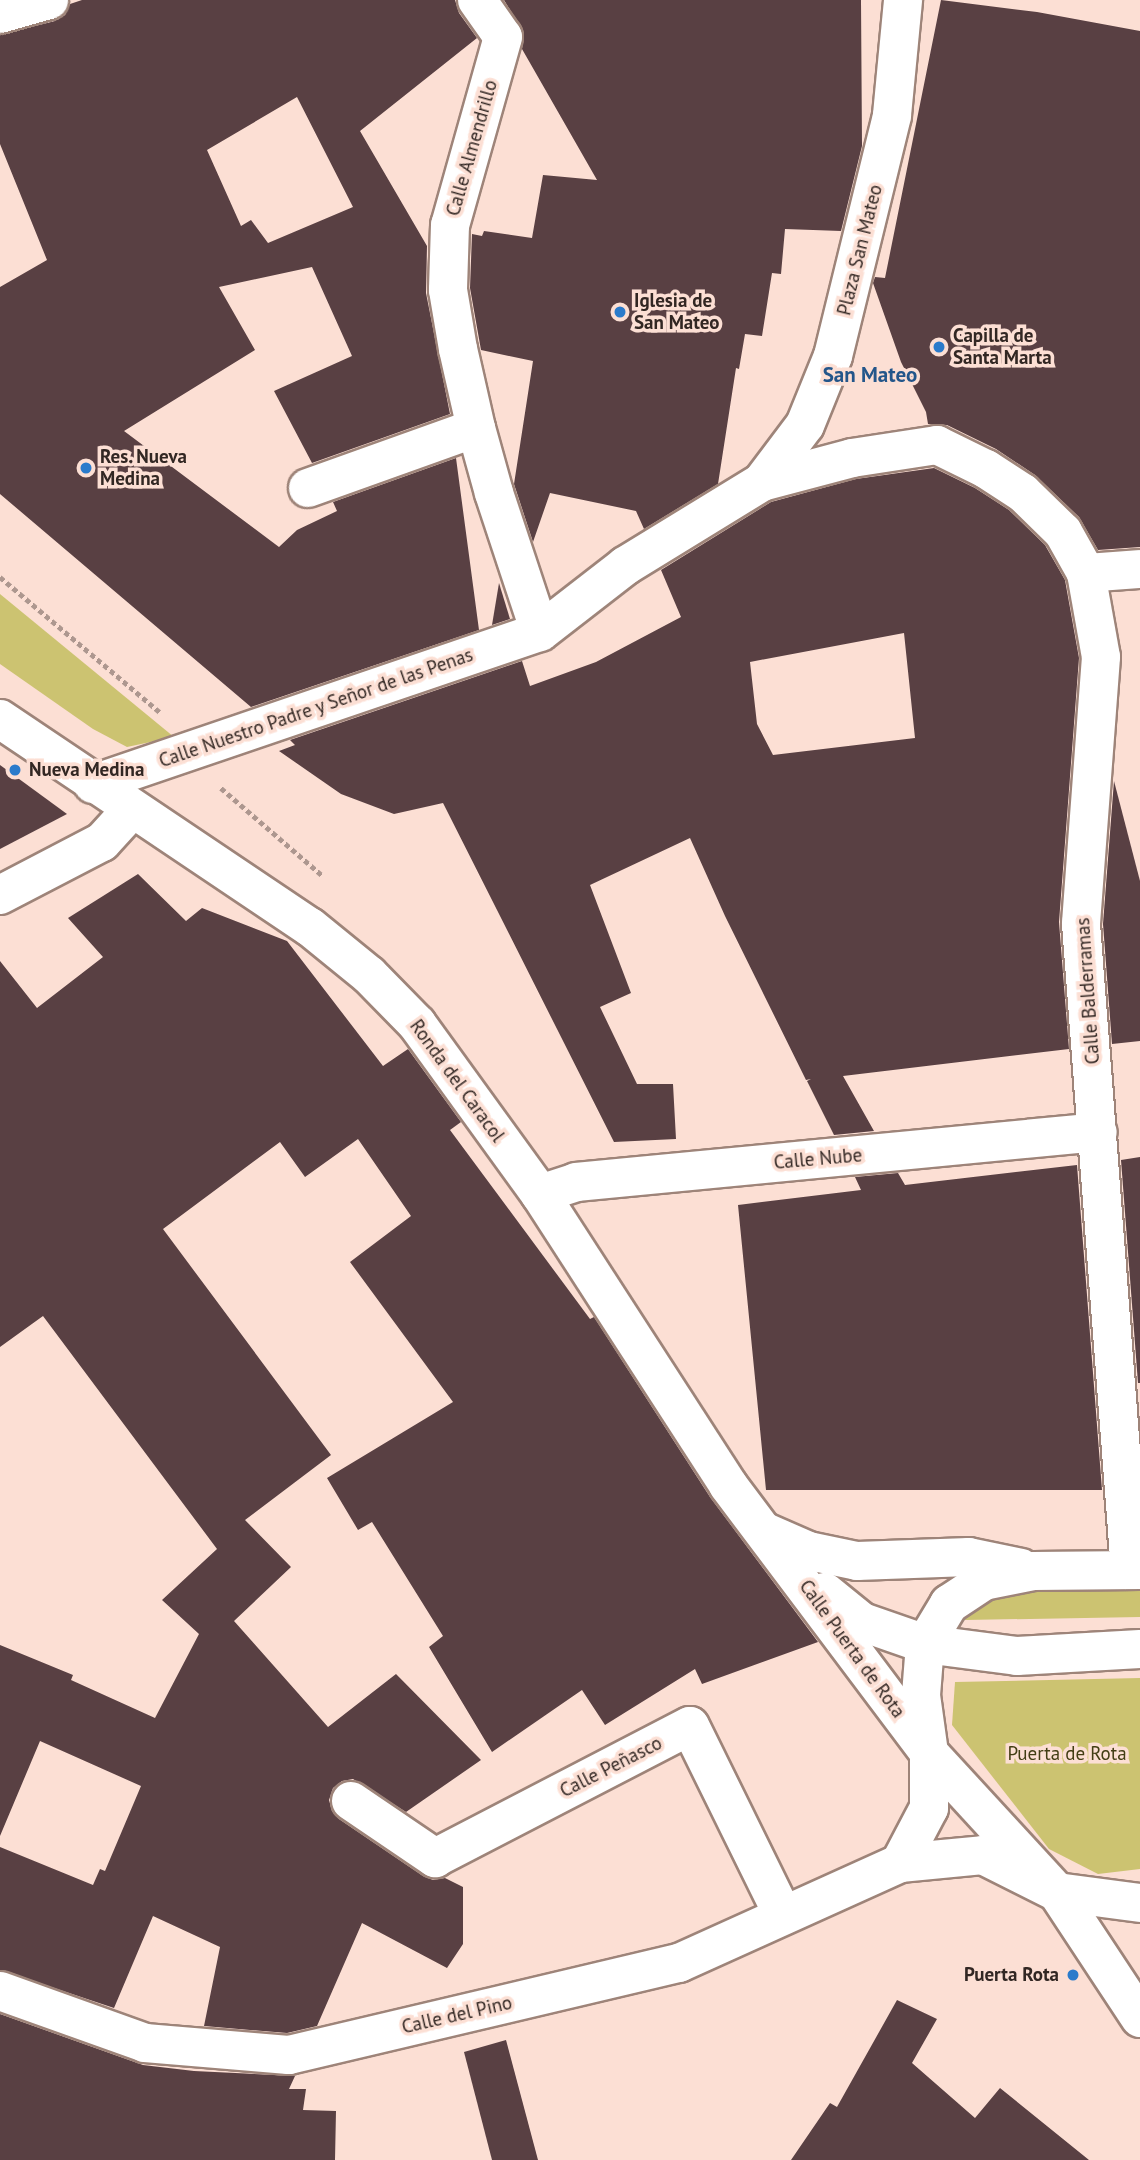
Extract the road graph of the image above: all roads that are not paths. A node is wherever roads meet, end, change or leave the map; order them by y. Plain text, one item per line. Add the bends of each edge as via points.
1 (49, 0) edge
2 (477, 0) edge
3 (903, 0) edge
4 (0, 14) edge
5 (476, 428) junction
6 (937, 445) joint
7 (762, 482) junction
8 (308, 488) dead end
9 (1140, 569) edge
10 (1087, 573) junction
11 (540, 632) junction
12 (0, 719) edge
13 (93, 784) junction
14 (132, 809) junction
15 (0, 895) edge
16 (1098, 1132) junction
17 (540, 1195) junction
18 (765, 1532) junction
19 (793, 1567) junction
20 (1135, 1570) edge
21 (1033, 1571) junction
22 (925, 1644) junction
23 (1140, 1649) edge
24 (929, 1753) junction
25 (351, 1801) dead end
26 (900, 1863) junction
27 (1057, 1892) junction
28 (1140, 1903) edge
29 (783, 1915) junction
30 (0, 1991) edge
31 (1140, 2018) edge

1 - 4 street
2 - 5 street, Calle Almendrillo via 503,37 450,225 449,290
3 - 7 street, Plaza San Mateo via 892,115 833,356 805,425
5 - 8 street
5 - 11 street, Calle Almendrillo
6 - 7 street, Plaza San Mateo via 852,458
6 - 10 street, Calle Balderramas via 1023,493 1063,533
7 - 11 street, Plaza San Mateo via 625,566
9 - 10 street
10 - 16 street, Calle Balderramas via 1101,657 1082,924
11 - 13 street, Calle Nuestro Padre y Señor de las Penas
12 - 13 street, Ronda del Caracol
13 - 14 street, Ronda del Caracol
14 - 15 street via 102,842
14 - 17 street, Ronda del Caracol via 310,926 369,975 417,1024
16 - 17 street, Calle Nube via 576,1182
16 - 20 street, Calle Balderramas
17 - 18 street, Ronda del Caracol via 728,1485
18 - 19 street, Ronda del Caracol
18 - 21 street, Calle Puerta de Rota via 809,1551 857,1561 969,1557
19 - 22 street, Calle Puerta de Rota via 862,1622
19 - 24 street, Calle Puerta de Rota
20 - 21 street, Calle Puerta de Rota
21 - 22 street, Calle Puerta de Rota via 984,1581 950,1604
22 - 23 street, Calle Puerta de Rota via 1017,1656
22 - 24 street, Calle Puerta de Rota via 921,1695
24 - 26 street, Calle Puerta de Rota via 929,1808
24 - 27 street, Calle Puerta de Rota
25 - 29 street, Calle Peñasco via 435,1858 690,1726
26 - 27 street via 983,1855
26 - 29 street, Calle del Pino
27 - 28 street
27 - 31 street, Calle Puerta de Rota
29 - 30 street, Calle del Pino via 679,1963 289,2055 145,2043

